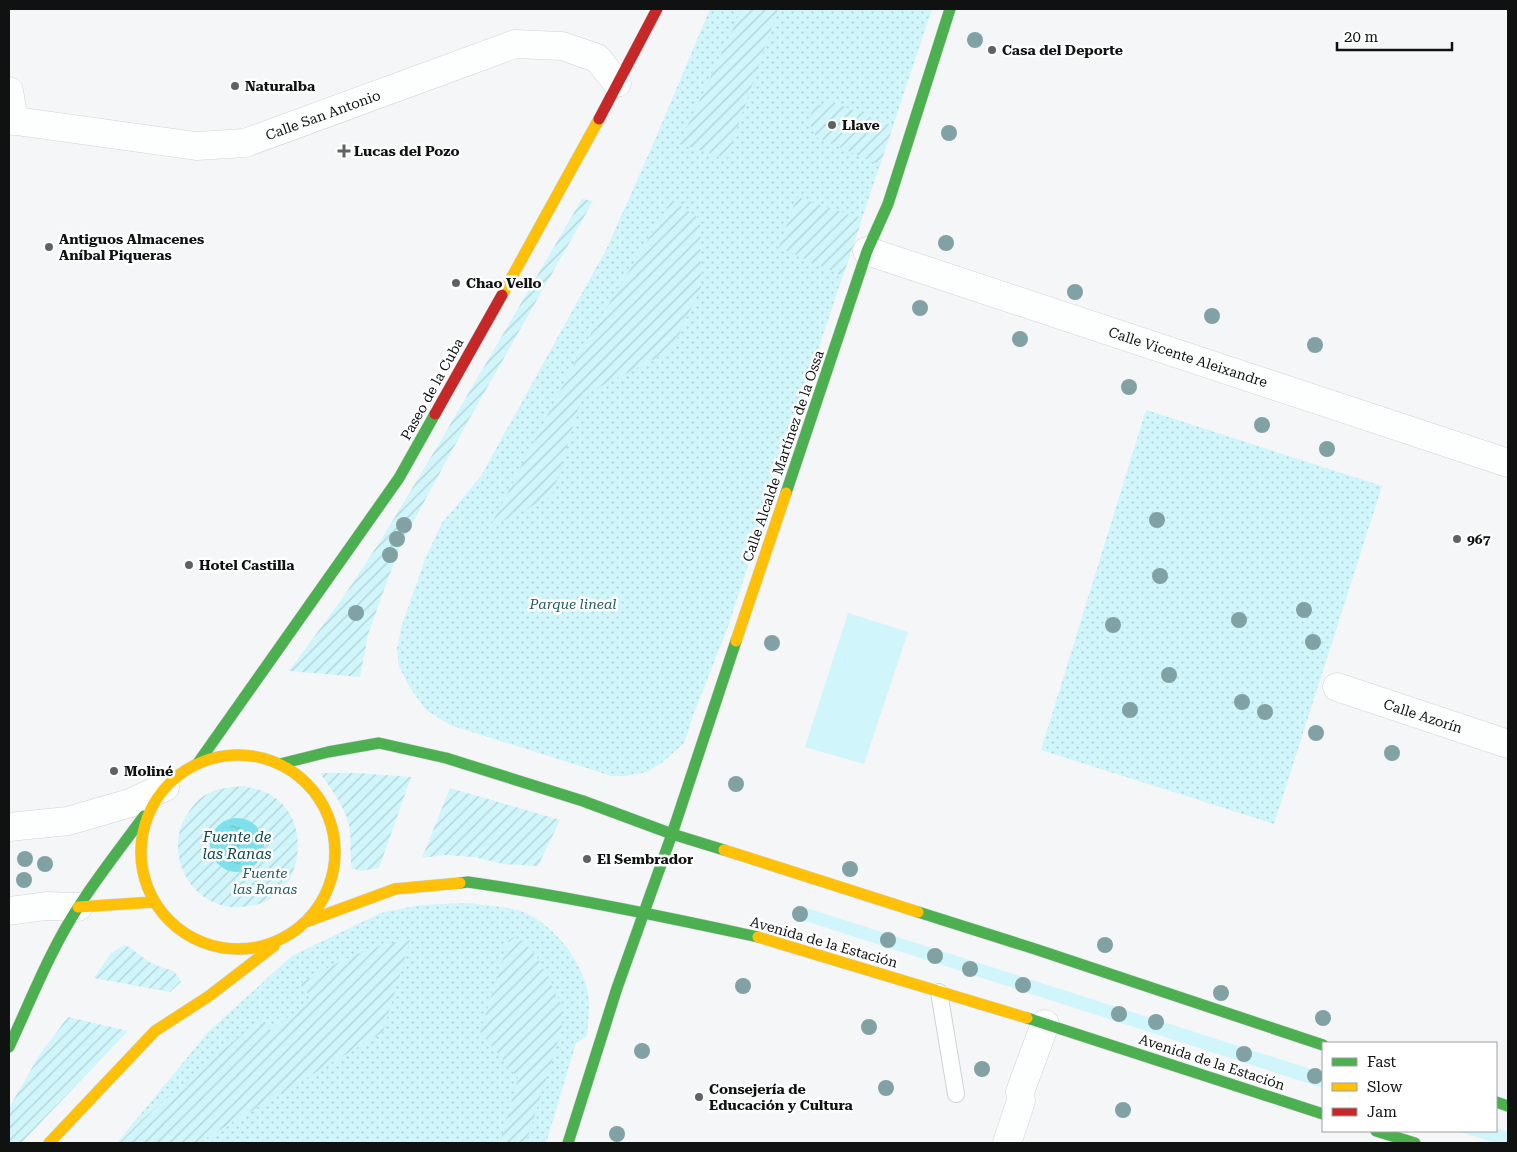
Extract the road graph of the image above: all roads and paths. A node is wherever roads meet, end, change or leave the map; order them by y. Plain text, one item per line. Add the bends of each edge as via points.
1 (656, 9) edge
2 (950, 9) edge
3 (616, 83) junction
4 (9, 92) edge
5 (11, 121) edge
6 (867, 251) junction
7 (1508, 463) edge
8 (1337, 687) dead end
9 (1508, 744) edge
10 (198, 763) junction
11 (280, 764) junction
12 (158, 798) junction
13 (9, 827) edge
14 (672, 834) junction
15 (154, 902) junction
16 (78, 907) junction
17 (9, 911) edge
18 (642, 912) junction
19 (308, 921) junction
20 (279, 942) junction
21 (939, 992) junction
22 (1045, 1024) junction
23 (1322, 1045) edge
24 (9, 1047) edge
25 (956, 1094) dead end
26 (1322, 1114) edge
27 (1379, 1132) edge
28 (49, 1143) edge
29 (568, 1143) edge
30 (1007, 1143) edge
31 (1415, 1143) edge

1 - 3 main road, Paseo de la Cuba
2 - 6 main road, Calle Alcalde Martínez de la Ossa via 888,204
3 - 5 street, Calle San Antonio via 597,58 562,46 515,44 245,143 196,146
3 - 10 main road, Paseo de la Cuba via 569,176 399,478
4 - 5 street
6 - 7 street, Calle Vicente Aleixandre
6 - 14 main road, Calle Alcalde Martínez de la Ossa
8 - 9 street, Calle Azorín
10 - 11 main road via 232,755 259,757
10 - 12 main road via 180,774
11 - 14 main road via 379,743 492,772
11 - 19 main road via 309,786 323,805 335,838 333,873 328,889
12 - 13 street via 68,821
12 - 15 main road via 141,841 140,860
12 - 16 main road
14 - 18 main road, Calle Alcalde Martínez de la Ossa
14 - 23 main road
15 - 16 main road
15 - 20 main road via 167,920 194,940 209,945 246,950
16 - 17 street via 46,906
16 - 24 main road via 45,965
18 - 19 main road, Avenida de la Estación via 468,882 395,889
18 - 21 main road, Avenida de la Estación via 766,939
18 - 29 main road, Calle Alcalde Martínez de la Ossa
19 - 20 main road
20 - 28 main road via 209,996 155,1031
21 - 22 main road, Avenida de la Estación
21 - 25 lane
22 - 26 main road, Avenida de la Estación
22 - 30 street via 1020,1092 1021,1101
27 - 31 main road

